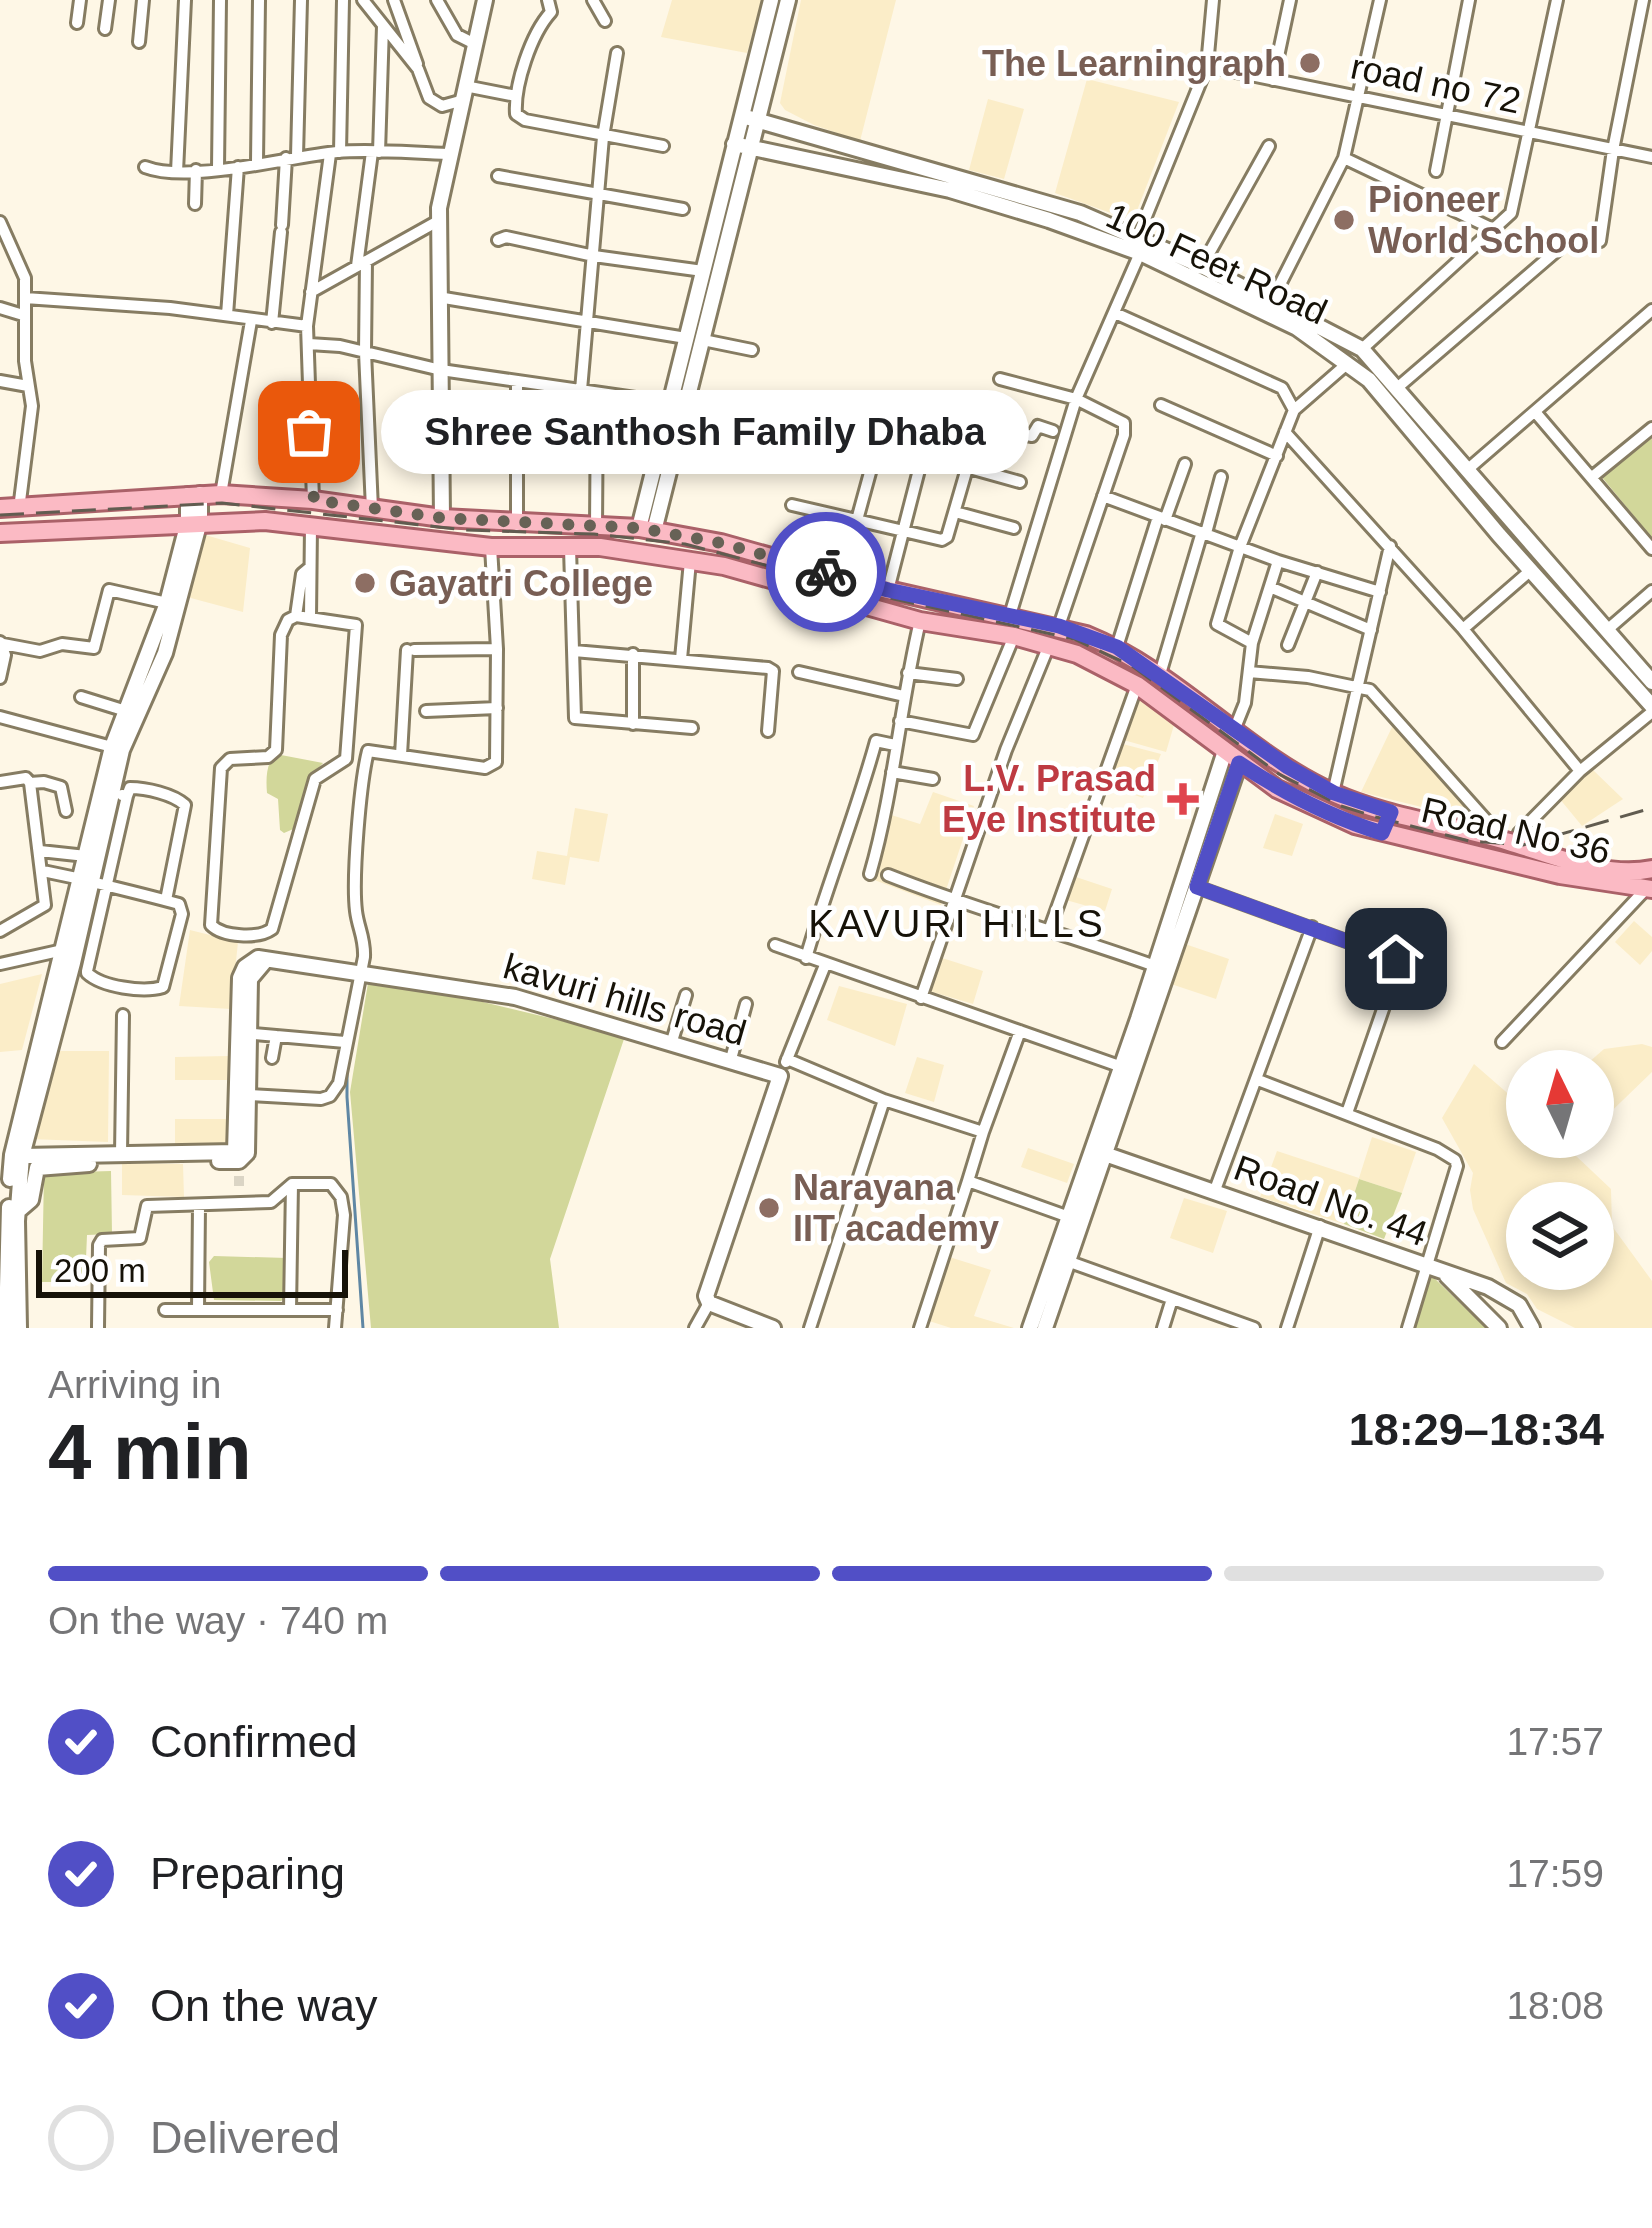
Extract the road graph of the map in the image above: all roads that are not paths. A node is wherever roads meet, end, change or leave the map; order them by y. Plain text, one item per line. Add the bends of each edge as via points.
1 (80, 0) edge
2 (109, 0) edge
3 (143, 0) edge
4 (185, 0) edge
5 (220, 0) edge
6 (259, 0) edge
7 (301, 0) edge
8 (343, 0) edge
9 (363, 0) edge
10 (394, 0) edge
11 (436, 0) edge
12 (485, 0) edge
13 (548, 0) edge
14 (593, 0) edge
15 (771, 0) edge
16 (788, 0) edge
17 (1213, 0) edge
18 (1290, 0) edge
19 (1380, 0) edge
20 (1469, 0) edge
21 (1557, 0) edge
22 (1643, 0) edge
23 (604, 21) dead end
24 (76, 23) dead end
25 (382, 26) junction
26 (105, 29) dead end
27 (139, 42) dead end
28 (475, 44) junction
29 (616, 53) dead end
30 (1208, 66) junction
31 (418, 69) junction
32 (1273, 80) junction
33 (463, 94) junction
34 (516, 96) junction
35 (1361, 98) junction
36 (1445, 115) junction
37 (742, 116) junction
38 (759, 121) junction
39 (1530, 133) junction
40 (603, 136) junction
41 (734, 144) junction
42 (663, 146) dead end
43 (1269, 146) dead end
44 (752, 148) junction
45 (1613, 150) junction
46 (375, 152) junction
47 (335, 153) junction
48 (448, 154) junction
49 (292, 157) junction
50 (1652, 157) edge
51 (1344, 158) junction
52 (257, 162) junction
53 (145, 167) dead end
54 (238, 167) junction
55 (218, 168) junction
56 (196, 170) junction
57 (1436, 171) dead end
58 (177, 172) junction
59 (498, 176) dead end
60 (600, 195) junction
61 (195, 204) dead end
62 (683, 209) dead end
63 (438, 221) junction
64 (0, 222) edge
65 (1493, 230) junction
66 (498, 240) dead end
67 (1600, 242) dead end
68 (1139, 244) junction
69 (1561, 247) dead end
70 (0, 251) edge
71 (15, 254) junction
72 (594, 256) junction
73 (362, 264) junction
74 (1202, 266) junction
75 (703, 271) junction
76 (311, 292) junction
77 (438, 297) junction
78 (26, 298) junction
79 (1272, 300) junction
80 (0, 308) edge
81 (1652, 310) edge
82 (1114, 313) junction
83 (23, 315) junction
84 (227, 315) junction
85 (251, 321) junction
86 (588, 322) junction
87 (272, 323) junction
88 (307, 326) junction
89 (686, 338) junction
90 (703, 340) junction
91 (309, 344) junction
92 (1362, 349) junction
93 (752, 350) dead end
94 (365, 352) junction
95 (1348, 363) junction
96 (441, 370) junction
97 (1000, 380) dead end
98 (0, 381) edge
99 (517, 381) junction
100 (28, 386) junction
101 (1397, 388) junction
102 (581, 390) junction
103 (597, 393) junction
104 (1076, 399) junction
105 (1162, 404) dead end
106 (678, 406) junction
107 (1294, 410) junction
108 (1536, 412) junction
109 (771, 424) dead end
110 (1652, 428) edge
111 (1053, 430) dead end
112 (1285, 432) junction
113 (1442, 453) junction
114 (1277, 456) junction
115 (874, 458) dead end
116 (1184, 464) dead end
117 (920, 466) dead end
118 (966, 467) junction
119 (1466, 470) junction
120 (1221, 477) dead end
121 (1592, 477) junction
122 (1020, 482) dead end
123 (221, 494) junction
124 (194, 495) junction
125 (1102, 496) junction
126 (314, 500) junction
127 (791, 505) dead end
128 (0, 508) edge
129 (20, 509) junction
130 (372, 509) junction
131 (955, 512) junction
132 (442, 518) junction
133 (1161, 518) junction
134 (857, 520) junction
135 (194, 522) junction
136 (517, 524) junction
137 (311, 526) junction
138 (596, 527) junction
139 (1014, 528) dead end
140 (646, 530) junction
141 (902, 532) junction
142 (1204, 532) junction
143 (0, 533) edge
144 (1390, 546) junction
145 (491, 547) junction
146 (1240, 547) junction
147 (570, 548) junction
148 (1652, 548) edge
149 (690, 561) junction
150 (1278, 561) junction
151 (1530, 571) junction
152 (1316, 572) junction
153 (1270, 587) junction
154 (888, 590) junction
155 (1652, 591) edge
156 (1379, 592) junction
157 (1305, 602) junction
158 (166, 603) junction
159 (1010, 615) junction
160 (303, 617) junction
161 (920, 621) junction
162 (1059, 626) junction
163 (1463, 629) junction
164 (1371, 630) junction
165 (1607, 630) junction
166 (1014, 636) junction
167 (2, 643) edge
168 (1252, 643) junction
169 (1048, 645) junction
170 (1288, 645) dead end
171 (1117, 647) junction
172 (497, 649) junction
173 (574, 651) junction
174 (633, 654) junction
175 (681, 659) junction
176 (799, 671) dead end
177 (1249, 672) junction
178 (908, 673) junction
179 (1160, 674) junction
180 (0, 678) edge
181 (957, 679) dead end
182 (1652, 682) edge
183 (1137, 685) junction
184 (1358, 686) junction
185 (904, 696) junction
186 (81, 697) dead end
187 (497, 708) junction
188 (1652, 709) edge
189 (126, 711) junction
190 (426, 711) dead end
191 (0, 717) edge
192 (900, 721) junction
193 (633, 724) junction
194 (692, 728) dead end
195 (1235, 728) junction
196 (768, 731) dead end
197 (895, 745) junction
198 (117, 748) junction
199 (400, 755) junction
200 (1232, 757) junction
201 (1580, 771) junction
202 (892, 772) junction
203 (934, 779) dead end
204 (0, 782) edge
205 (30, 783) junction
206 (1220, 792) junction
207 (1334, 793) junction
208 (119, 794) junction
209 (66, 811) dead end
210 (1391, 812) junction
211 (1382, 833) junction
212 (1509, 842) junction
213 (40, 850) junction
214 (86, 856) junction
215 (1652, 869) edge
216 (43, 871) junction
217 (870, 874) dead end
218 (888, 875) dead end
219 (93, 882) junction
220 (1197, 887) junction
221 (1648, 890) edge
222 (166, 901) junction
223 (955, 902) junction
224 (1312, 927) junction
225 (1050, 928) junction
226 (0, 931) edge
227 (69, 944) junction
228 (775, 945) dead end
229 (806, 958) junction
230 (0, 964) edge
231 (825, 964) junction
232 (1155, 966) junction
233 (361, 971) junction
234 (686, 995) dead end
235 (921, 998) junction
236 (746, 1004) dead end
237 (123, 1016) dead end
238 (1020, 1030) junction
239 (244, 1033) junction
240 (276, 1036) junction
241 (672, 1041) junction
242 (345, 1042) junction
243 (1502, 1042) dead end
244 (272, 1058) dead end
245 (730, 1059) junction
246 (787, 1059) junction
247 (1122, 1066) junction
248 (780, 1076) junction
249 (1258, 1080) junction
250 (248, 1095) junction
251 (884, 1100) junction
252 (1347, 1113) junction
253 (983, 1132) junction
254 (1100, 1153) junction
255 (121, 1154) junction
256 (11, 1162) edge
257 (238, 1162) junction
258 (968, 1181) junction
259 (292, 1184) junction
260 (1215, 1190) junction
261 (199, 1206) junction
262 (17, 1212) junction
263 (1069, 1217) junction
264 (1320, 1226) junction
265 (1070, 1262) junction
266 (1436, 1269) junction
267 (1172, 1299) junction
268 (709, 1304) junction
269 (165, 1310) dead end
270 (198, 1310) junction
271 (290, 1310) junction
272 (337, 1310) junction
273 (7, 1328) edge
274 (20, 1328) edge
275 (98, 1328) edge
276 (335, 1328) edge
277 (695, 1328) edge
278 (773, 1328) edge
279 (810, 1328) edge
280 (920, 1328) edge
281 (1030, 1328) edge
282 (1045, 1328) edge
283 (1163, 1328) edge
284 (1254, 1328) edge
285 (1286, 1328) edge
286 (1408, 1328) edge
287 (1499, 1328) edge
288 (1532, 1328) edge

1 - 24 street
2 - 26 street
3 - 27 street
4 - 58 street
5 - 55 street
6 - 52 street
7 - 49 street
8 - 47 street
9 - 25 street
10 - 31 street
11 - 28 street via 457,35
12 - 28 main road
13 - 34 street via 551,12
14 - 23 street
15 - 37 main road
16 - 38 main road
17 - 30 street
18 - 32 street
19 - 35 street
20 - 36 street
21 - 39 street
22 - 45 street
25 - 31 street
25 - 46 street
28 - 33 main road
29 - 40 street
30 - 32 street, road no 72
30 - 68 street
31 - 33 street via 436,105
32 - 35 street, road no 72
33 - 34 street
33 - 48 main road
34 - 40 street via 519,117
35 - 36 street, road no 72
35 - 51 street
36 - 39 street, road no 72
36 - 57 street
37 - 38 main road, 100 Feet Road
37 - 41 main road
38 - 44 main road
38 - 68 main road, 100 Feet Road via 1044,202
39 - 45 street, road no 72
39 - 65 street via 1514,208
40 - 42 street
40 - 60 street
41 - 44 main road, 100 Feet Road
41 - 75 main road
43 - 74 street
44 - 68 main road, 100 Feet Road via 950,190
44 - 90 main road
45 - 50 street, road no 72
45 - 67 street
46 - 47 street
46 - 48 street
46 - 73 street
47 - 49 street
47 - 76 street
48 - 63 main road
49 - 52 street
49 - 87 street
51 - 65 street
51 - 79 street
52 - 54 street
53 - 58 street
54 - 55 street
54 - 84 street
55 - 56 street
56 - 58 street
56 - 61 street
59 - 60 street
60 - 62 street
60 - 72 street
63 - 73 street
63 - 77 main road
64 - 71 street
65 - 92 street
66 - 72 street
68 - 74 main road, 100 Feet Road
68 - 82 street
68 - 95 main road, 100 Feet Road
69 - 101 street
70 - 71 street
71 - 78 street
72 - 75 street
72 - 86 street
73 - 76 street
73 - 94 street
74 - 79 main road, 100 Feet Road
75 - 89 main road
76 - 88 street
77 - 86 street
77 - 96 main road
78 - 83 street
78 - 84 street
79 - 92 main road, 100 Feet Road
80 - 83 street
81 - 108 street
82 - 104 street
82 - 107 street via 1282,388
83 - 100 street
84 - 85 street
85 - 87 street
85 - 123 street
86 - 89 street
86 - 102 street
87 - 88 street
88 - 91 street
89 - 106 main road
90 - 93 street
90 - 106 main road
91 - 94 street
91 - 126 street
92 - 101 main road, 100 Feet Road
94 - 96 street
94 - 130 street
95 - 107 street
95 - 113 main road, 100 Feet Road
96 - 99 street
96 - 132 main road
97 - 104 street
98 - 100 street
99 - 102 street
99 - 136 street
100 - 129 street
101 - 113 main road, 100 Feet Road
102 - 103 street
103 - 106 street
103 - 138 street
104 - 125 street via 1124,423
104 - 159 street
105 - 114 street
106 - 109 street
106 - 140 main road
107 - 112 street
108 - 119 street
108 - 121 street
110 - 121 street
111 - 118 street via 1038,426 1032,436 979,427
112 - 114 street
112 - 144 street
113 - 119 main road, 100 Feet Road
113 - 151 main road, 100 Feet Road
114 - 146 street
115 - 134 street
116 - 133 street
117 - 141 street
118 - 122 street
118 - 131 street
119 - 165 main road, 100 Feet Road
120 - 142 street
121 - 148 street
123 - 124 main road, Road No 36
123 - 126 main road, Road No 36
124 - 129 main road, Road No 36
124 - 135 main road
125 - 133 street
125 - 162 street
126 - 130 main road, Road No 36
127 - 134 street
128 - 129 main road, Road No 36
130 - 132 main road, Road No 36
131 - 139 street
131 - 141 street via 946,539
132 - 136 main road, Road No 36
133 - 142 street
133 - 171 street
134 - 141 street
135 - 137 main road, Road No 36
135 - 143 main road, Road No 36
135 - 158 main road
135 - 198 main road via 165,652
136 - 138 main road, Road No 36
137 - 145 main road, Road No 36
137 - 160 street
138 - 140 main road, Road No 36
140 - 154 main road, Road No 36 via 758,551
141 - 154 street
142 - 146 street
142 - 179 street
144 - 156 street
144 - 163 street
145 - 147 main road, Road No 36
145 - 172 street
146 - 150 street
146 - 168 street via 1216,624
147 - 149 main road, Road No 36
147 - 173 street
149 - 161 main road, Road No 36
149 - 175 street
150 - 152 street
150 - 153 street
151 - 163 street
151 - 188 main road, 100 Feet Road
152 - 156 street
152 - 157 street
153 - 157 street
153 - 168 street
154 - 159 main road, Road No 36
155 - 165 street
156 - 164 street
157 - 164 street
157 - 170 street
158 - 167 street via 109,590 94,648
158 - 189 main road
159 - 162 main road, Road No 36
160 - 160 street via 348,621 357,631 346,759 315,779 272,929 221,933 211,926 221,767 276,750 281,635 288,620
161 - 166 main road, Road No 36
161 - 178 street
162 - 171 main road, Road No 36
163 - 201 street
164 - 184 street
165 - 182 main road, 100 Feet Road
166 - 169 main road, Road No 36
166 - 192 street via 973,735
167 - 180 street
168 - 177 street
169 - 183 main road, Road No 36
169 - 223 street
171 - 179 main road, Road No 36
172 - 187 street
172 - 199 street via 411,650
173 - 174 street
173 - 193 street via 574,718
174 - 175 street
174 - 193 street
175 - 196 street via 772,671
176 - 185 street
177 - 184 street
177 - 195 street
178 - 181 street
178 - 185 street
179 - 195 main road, Road No 36
183 - 200 main road, Road No 36
183 - 225 street
184 - 207 street
184 - 212 street via 1377,696
185 - 192 street
186 - 189 street
187 - 190 street
187 - 199 street via 491,766
188 - 201 street
189 - 198 main road
191 - 198 street
192 - 197 street
193 - 194 street
195 - 207 main road, Road No 36
197 - 202 street
197 - 229 street via 876,741
198 - 208 main road
198 - 214 main road
199 - 233 street via 368,751 366,760 356,890 365,937
200 - 206 main road
200 - 211 main road, Road No 36 via 1277,789
201 - 212 street
202 - 203 street
202 - 217 street
204 - 205 street
205 - 209 street via 61,788
205 - 213 street
206 - 220 main road
206 - 232 main road
207 - 210 main road, Road No 36
208 - 219 main road
208 - 222 street via 138,788 185,805
210 - 211 main road
210 - 212 main road, Road No 36
211 - 221 main road, Road No 36
212 - 215 main road, Road No 36 via 1620,871
213 - 214 street
213 - 216 street
214 - 219 main road
216 - 219 street
216 - 226 street via 44,908
218 - 223 street
219 - 222 street
219 - 222 street via 87,971 95,980 153,991 166,984 182,914
219 - 227 main road
220 - 224 street
220 - 254 main road
221 - 243 street
223 - 225 street
223 - 235 street
224 - 249 street
224 - 252 street via 1392,956 1399,966
225 - 232 street
227 - 230 street
227 - 256 main road
228 - 229 street
229 - 231 street
231 - 235 street
231 - 246 street
232 - 247 main road
233 - 239 main road, kavuri hills road via 258,958 240,978
233 - 241 main road, kavuri hills road via 514,997
233 - 242 street
234 - 241 street
235 - 238 street
236 - 245 street
237 - 255 street
238 - 247 street
238 - 253 street
239 - 240 street
239 - 250 main road
239 - 257 main road
240 - 242 street
240 - 244 street
241 - 245 main road, kavuri hills road
242 - 250 street via 330,1096
245 - 248 main road, kavuri hills road
246 - 248 street
246 - 251 street, kavuri hills road
247 - 254 main road
248 - 268 main road, kavuri hills road via 709,1280
249 - 252 street
249 - 260 street
250 - 257 main road via 247,1153
251 - 253 street, kavuri hills road
251 - 279 street
252 - 266 street via 1455,1160
253 - 258 street
254 - 260 main road, Road No. 44
254 - 263 main road
254 - 265 main road
255 - 256 main road
255 - 257 main road
256 - 262 main road
256 - 273 main road
257 - 262 main road via 46,1165 35,1172 32,1200
258 - 263 street
258 - 280 street
259 - 261 street via 275,1200
259 - 271 street
259 - 272 street via 331,1184 341,1197
260 - 264 main road, Road No. 44
261 - 270 street
261 - 275 street via 148,1205 140,1238 100,1242
262 - 274 main road
263 - 281 main road
264 - 266 main road, Road No. 44
264 - 285 street
265 - 267 street
265 - 282 main road
266 - 286 street
266 - 287 main road
266 - 288 main road, Road No. 44 via 1505,1295
267 - 283 street
267 - 284 street
268 - 277 street
268 - 278 main road
269 - 270 street
270 - 271 street
271 - 272 street
272 - 276 street

